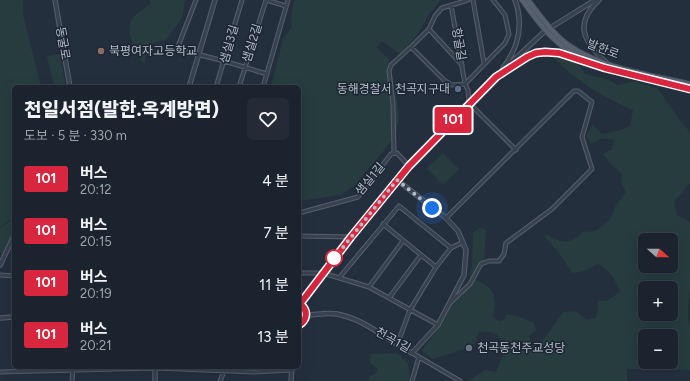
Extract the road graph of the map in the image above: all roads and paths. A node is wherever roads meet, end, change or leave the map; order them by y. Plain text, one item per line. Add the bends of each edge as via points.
1 (55, 0) edge
2 (196, 0) edge
3 (215, 0) edge
4 (242, 0) edge
5 (266, 0) edge
6 (288, 0) edge
7 (468, 0) edge
8 (473, 0) edge
9 (493, 0) edge
10 (515, 0) edge
11 (522, 0) edge
12 (528, 0) edge
13 (594, 0) edge
14 (599, 0) edge
15 (451, 5) junction
16 (286, 6) junction
17 (550, 28) junction
18 (429, 29) junction
19 (545, 31) junction
20 (411, 47) junction
21 (198, 54) junction
22 (224, 61) junction
23 (484, 63) junction
24 (607, 63) junction
25 (592, 64) junction
26 (462, 66) junction
27 (244, 68) junction
28 (267, 74) junction
29 (496, 77) junction
30 (465, 84) junction
31 (690, 84) edge
32 (70, 85) edge
33 (190, 85) edge
34 (217, 85) edge
35 (240, 85) edge
36 (264, 85) edge
37 (690, 89) edge
38 (469, 103) junction
39 (516, 150) junction
40 (394, 153) junction
41 (409, 166) junction
42 (397, 180) junction
43 (301, 212) edge
44 (446, 218) junction
45 (383, 224) junction
46 (301, 236) edge
47 (351, 237) junction
48 (12, 240) edge
49 (403, 240) junction
50 (463, 242) junction
51 (451, 248) junction
52 (421, 255) junction
53 (0, 265) edge
54 (436, 267) junction
55 (301, 273) edge
56 (323, 273) junction
57 (0, 276) edge
58 (12, 276) edge
59 (339, 278) junction
60 (369, 287) junction
61 (389, 298) junction
62 (301, 300) edge
63 (449, 304) junction
64 (301, 305) edge
65 (410, 310) junction
66 (306, 315) junction
67 (12, 317) edge
68 (0, 318) edge
69 (301, 324) edge
70 (438, 325) junction
71 (397, 345) junction
72 (412, 353) junction
73 (419, 357) junction
74 (54, 369) edge
75 (72, 369) edge
76 (155, 369) edge
77 (172, 369) edge
78 (225, 369) edge
79 (282, 369) edge
80 (292, 369) edge
81 (0, 372) edge
82 (224, 372) junction
83 (72, 381) edge
84 (155, 381) edge
85 (220, 381) edge
86 (291, 381) edge
87 (412, 381) edge
88 (460, 381) edge

1 - 32 street, 동굴로
2 - 21 street via 177,49
3 - 21 street
4 - 22 street, 샘실3길
5 - 16 street
5 - 27 street, 샘실2길
6 - 16 street
7 - 15 street
8 - 23 street
9 - 23 street via 505,15 509,34 505,43
10 - 29 street via 520,21 518,35 509,60
11 - 19 main road
12 - 17 main road, 발한로
13 - 17 street
14 - 24 street via 587,15 584,31 591,48
15 - 18 street via 442,8
15 - 26 street, 항골길
16 - 28 street
17 - 19 main road
17 - 24 main road, 발한로 via 577,50
18 - 20 street
18 - 26 street
19 - 25 main road via 561,46
19 - 29 street
20 - 30 street via 444,80 452,85
20 - 40 street via 391,65 389,71
21 - 22 street
21 - 33 street
22 - 27 street
22 - 34 street, 샘실3길
23 - 30 street
24 - 31 main road, 발한로
25 - 29 main road via 559,53 536,53
25 - 37 main road
26 - 30 street, 항골길
27 - 28 street
27 - 35 street, 샘실2길
28 - 36 street
29 - 38 street
30 - 38 street, 항골길
38 - 39 street
38 - 41 street
39 - 44 street
39 - 63 street via 574,91 578,91 592,102 582,137 592,169 552,209 506,244 499,261 489,260 481,264 470,284
40 - 41 street, 샘실1길
40 - 43 street, 샘실1길 via 358,197
41 - 42 street
42 - 44 street
42 - 47 street
44 - 50 street via 458,231
45 - 49 street
45 - 51 street via 399,206
45 - 59 street
46 - 47 street
47 - 56 street
48 - 53 street
49 - 52 street
49 - 60 street
50 - 51 street
50 - 63 street, 천곡1길 via 466,250 464,275
51 - 54 street
52 - 54 street
52 - 61 street
54 - 65 street
55 - 56 street
56 - 59 street
56 - 62 street
57 - 58 street
59 - 60 street
60 - 61 street
61 - 65 street
63 - 70 street, 천곡1길
64 - 66 street via 305,308
65 - 70 street
65 - 71 street
66 - 69 street
66 - 71 street, 천곡1길 via 336,314 350,317 364,323
67 - 68 street
70 - 72 street, 천곡1길
71 - 72 street, 천곡1길
72 - 73 street
73 - 87 street
73 - 88 street
74 - 81 street
75 - 83 street
76 - 84 street
77 - 82 street
78 - 82 street
79 - 82 street
80 - 86 street
82 - 85 street

